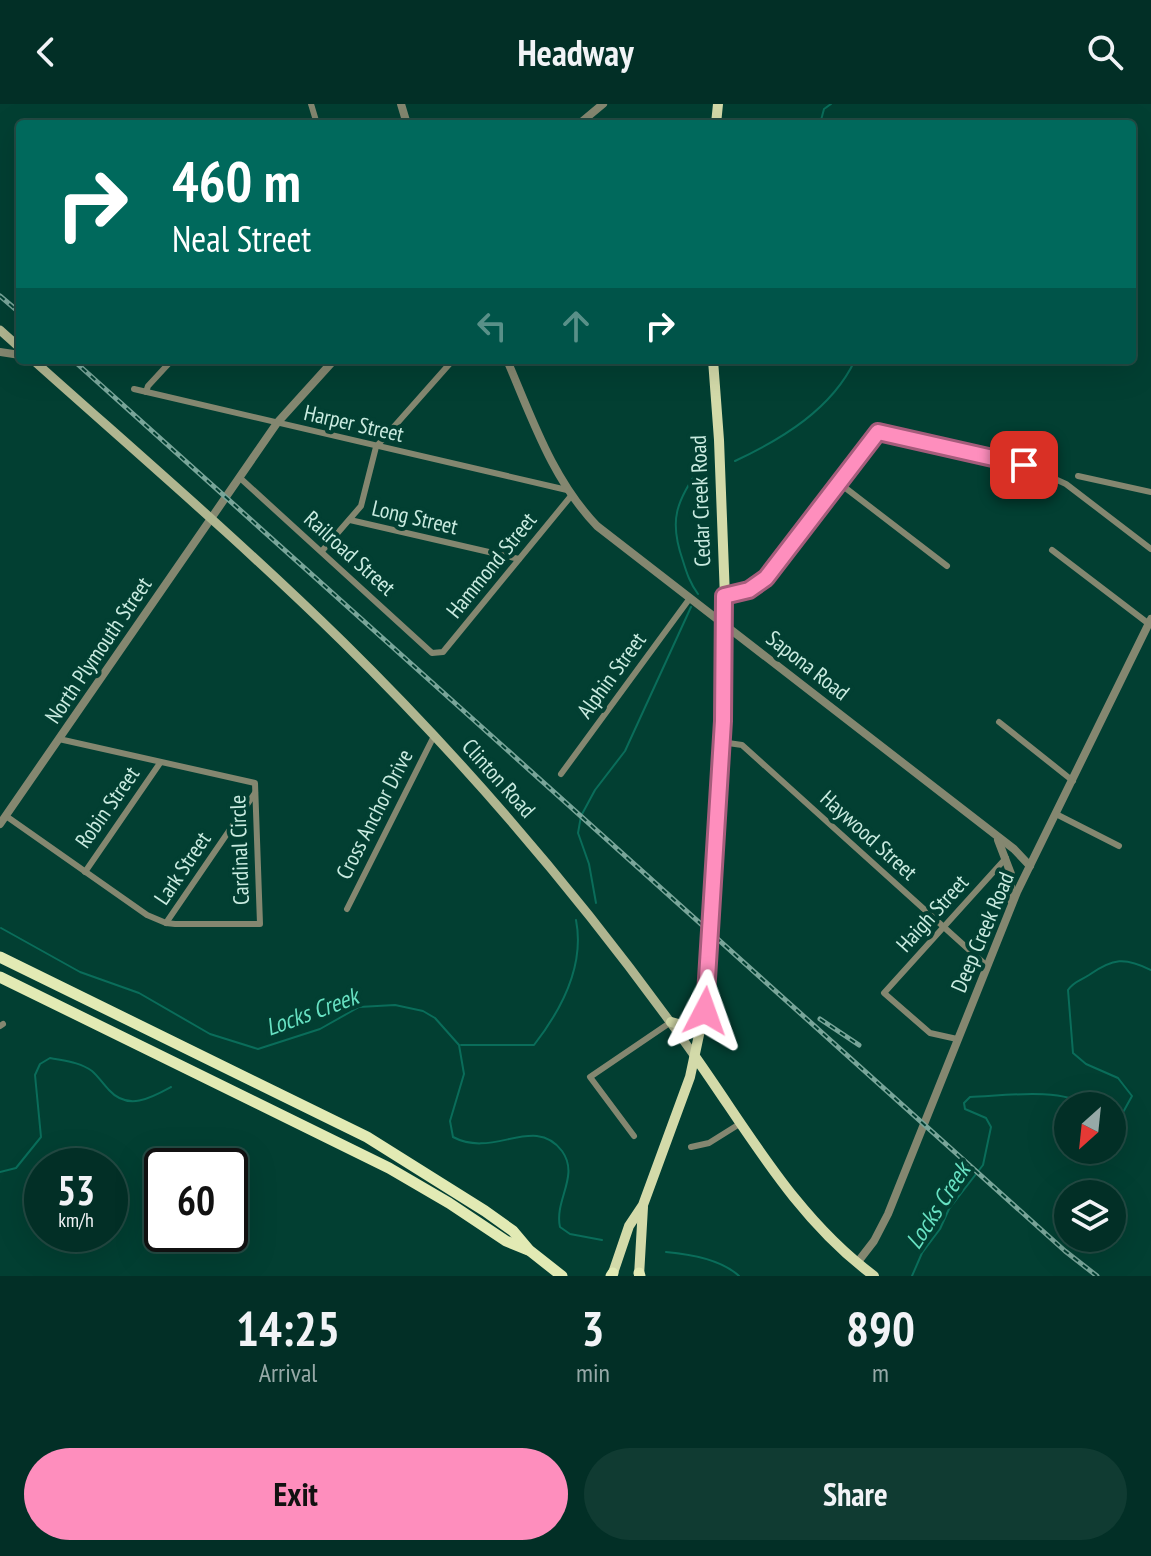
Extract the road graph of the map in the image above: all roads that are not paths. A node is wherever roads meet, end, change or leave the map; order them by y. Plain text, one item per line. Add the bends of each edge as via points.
1 (603, 104) edge
2 (584, 120) edge
3 (0, 330) edge
4 (16, 344) edge
5 (38, 364) edge
6 (168, 364) edge
7 (330, 364) edge
8 (449, 364) edge
9 (509, 364) edge
10 (713, 364) edge
11 (134, 389) dead end
12 (146, 392) junction
13 (277, 423) junction
14 (376, 447) junction
15 (1078, 476) dead end
16 (239, 477) junction
17 (839, 483) junction
18 (1151, 492) edge
19 (569, 493) junction
20 (211, 518) junction
21 (350, 520) junction
22 (1151, 549) edge
23 (1052, 550) dead end
24 (322, 551) junction
25 (519, 559) junction
26 (947, 566) dead end
27 (724, 596) junction
28 (690, 598) junction
29 (1150, 622) edge
30 (726, 624) junction
31 (437, 655) joint
32 (999, 722) dead end
33 (434, 736) junction
34 (59, 739) junction
35 (721, 742) junction
36 (160, 763) junction
37 (561, 774) dead end
38 (1073, 781) junction
39 (255, 793) junction
40 (1056, 814) junction
41 (6, 816) junction
42 (0, 824) edge
43 (996, 835) junction
44 (1119, 846) dead end
45 (1006, 858) junction
46 (1030, 866) junction
47 (85, 872) junction
48 (1011, 908) junction
49 (347, 909) dead end
50 (166, 923) junction
51 (943, 927) junction
52 (0, 957) edge
53 (987, 966) junction
54 (0, 977) edge
55 (705, 1011) junction
56 (671, 1022) junction
57 (957, 1039) junction
58 (696, 1058) junction
59 (741, 1122) junction
60 (634, 1136) dead end
61 (691, 1147) dead end
62 (643, 1205) junction
63 (529, 1250) junction
64 (857, 1263) junction
65 (612, 1275) edge
66 (639, 1275) edge
67 (562, 1276) edge
68 (874, 1276) edge

1 - 2 street
3 - 4 main road
5 - 20 main road, Clinton Road
6 - 12 street
7 - 13 street, North Plymouth Street
8 - 14 street
9 - 19 street, Sapona Road
10 - 27 main road, Cedar Creek Road
11 - 12 street, Harper Street
12 - 13 street, Harper Street
13 - 14 street, Harper Street
13 - 16 street, North Plymouth Street
14 - 19 street, Harper Street
14 - 21 street via 361,506
15 - 18 street
16 - 20 street, North Plymouth Street
16 - 24 street, Railroad Street
17 - 22 street via 878,432 1024,465 1066,484
17 - 26 street
17 - 27 street via 766,578 749,590
19 - 25 street, Hammond Street
19 - 28 street, Sapona Road via 611,539
20 - 33 main road, Clinton Road via 343,641
20 - 34 street, North Plymouth Street
21 - 24 street
21 - 25 street, Long Street
23 - 29 street
24 - 31 street, Railroad Street
25 - 31 street, Hammond Street
27 - 30 main road, Cedar Creek Road
28 - 30 street, Sapona Road
28 - 37 street, Alphin Street
29 - 38 street, Deep Creek Road
30 - 35 main road, Cedar Creek Road
30 - 43 street, Sapona Road
32 - 38 street
33 - 49 street, Cross Anchor Drive
33 - 56 main road, Clinton Road via 559,877
34 - 36 street, Cardinal Circle
34 - 41 street, North Plymouth Street
35 - 51 street, Haywood Street via 742,745
35 - 55 main road, Cedar Creek Road
36 - 39 street, Cardinal Circle via 255,783
36 - 47 street, Robin Street
38 - 40 street, Deep Creek Road
39 - 50 street, Lark Street
39 - 50 street, Cardinal Circle via 260,924
40 - 44 street
40 - 46 street, Deep Creek Road
41 - 42 street, North Plymouth Street
41 - 47 street, Cardinal Circle
43 - 45 street
43 - 46 street, Sapona Road
45 - 48 street
45 - 51 street, Haigh Street
46 - 48 street, Deep Creek Road
47 - 50 street, Cardinal Circle
48 - 53 street, Deep Creek Road
51 - 53 street, Haywood Street
51 - 57 street, Haigh Street via 884,993 930,1033
52 - 63 highway via 367,1137 485,1211
53 - 57 street, Deep Creek Road
54 - 63 highway via 389,1168
55 - 56 main road via 691,1024
55 - 58 main road, Cedar Creek Road
56 - 58 main road, Clinton Road
56 - 60 street via 590,1077
57 - 64 street, Deep Creek Road via 888,1214
58 - 59 main road, Clinton Road
58 - 62 main road, Cedar Creek Road
59 - 61 street via 709,1143
59 - 64 main road, Clinton Road via 805,1213
62 - 65 main road, Cedar Creek Road via 629,1226
62 - 66 main road, Cedar Creek Road
63 - 67 highway
64 - 68 main road, Clinton Road

